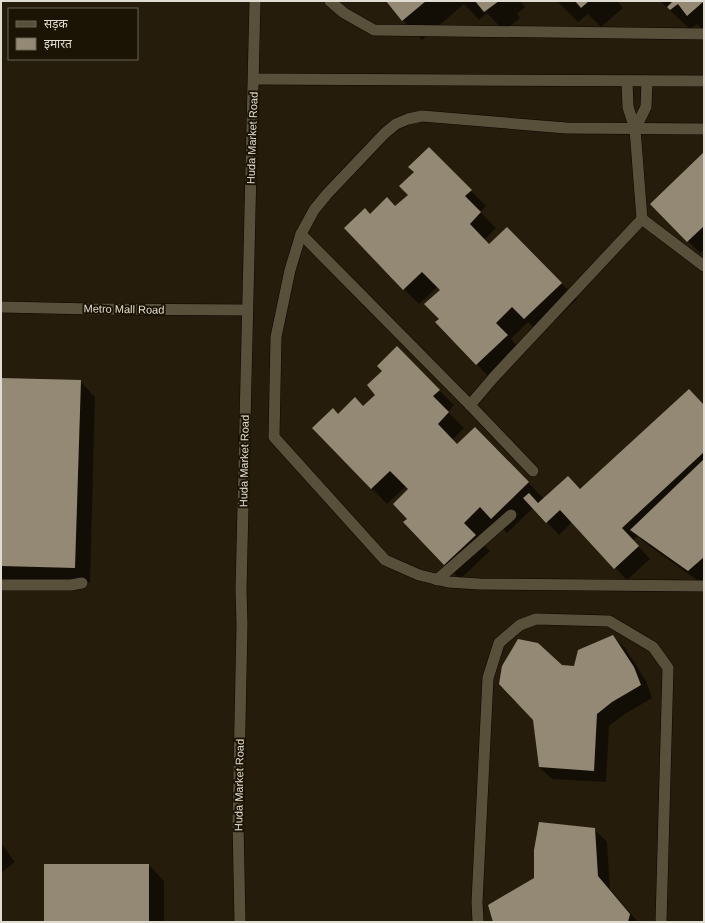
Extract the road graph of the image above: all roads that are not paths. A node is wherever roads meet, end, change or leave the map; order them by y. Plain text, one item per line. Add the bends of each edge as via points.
1 (255, 1) edge
2 (330, 1) edge
3 (704, 34) edge
4 (254, 79) junction
5 (627, 81) junction
6 (647, 81) junction
7 (704, 81) edge
8 (704, 129) edge
9 (635, 130) junction
10 (642, 219) junction
11 (301, 234) junction
12 (704, 266) edge
13 (1, 306) edge
14 (247, 310) junction
15 (470, 405) junction
16 (533, 471) dead end
17 (511, 515) dead end
18 (437, 580) junction
19 (82, 583) dead end
20 (1, 585) edge
21 (704, 586) edge
22 (240, 922) edge
23 (478, 922) edge
24 (661, 922) edge

1 - 4 street, Huda Market Road
2 - 3 street via 344,14 374,30
4 - 5 street
4 - 14 street, Huda Market Road
5 - 6 street
5 - 9 street via 628,107
6 - 7 street
6 - 9 street via 646,107
8 - 9 street
9 - 10 street
9 - 11 street via 566,128 422,116 408,119 396,124 384,134 327,194 314,210
10 - 12 street
10 - 15 street
11 - 15 street
11 - 18 street via 290,270 276,337 274,437 385,560
13 - 14 street, Metro Mall Road
14 - 22 street, Huda Market Road via 238,822
15 - 16 street
17 - 18 street
18 - 21 street via 480,584
19 - 20 street
23 - 24 street via 488,678 499,643 520,625 536,619 609,621 653,647 668,668

